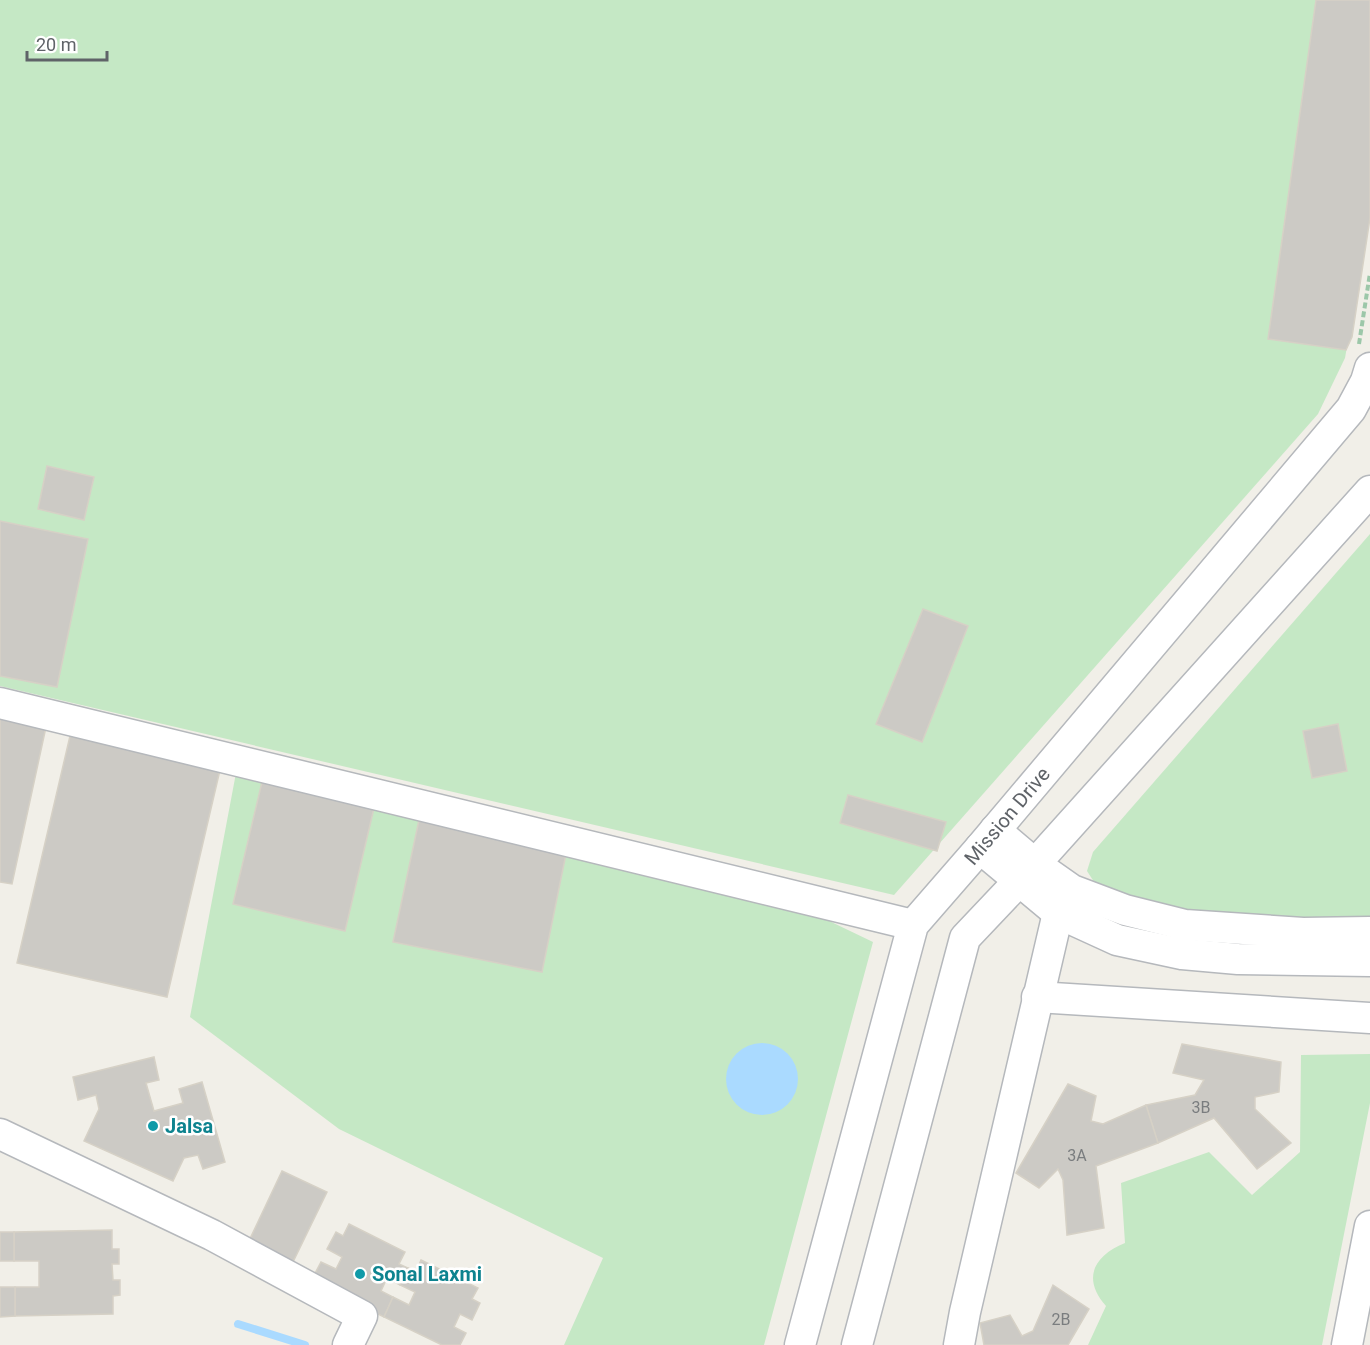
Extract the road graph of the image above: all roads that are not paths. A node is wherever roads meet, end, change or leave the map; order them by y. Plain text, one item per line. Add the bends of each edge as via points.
1 (1370, 368) edge
2 (1370, 491) edge
3 (0, 703) edge
4 (987, 839) junction
5 (1027, 873) junction
6 (1058, 913) junction
7 (913, 925) junction
8 (1370, 932) edge
9 (1301, 947) junction
10 (1370, 961) edge
11 (1037, 997) junction
12 (1370, 1018) edge
13 (0, 1134) edge
14 (1370, 1226) edge
15 (348, 1345) edge
16 (800, 1345) edge
17 (857, 1345) edge
18 (959, 1345) edge
19 (1347, 1345) edge

1 - 4 street, Mission Drive via 1351,409
2 - 5 street
3 - 7 street
4 - 5 street
4 - 7 street, Mission Drive
5 - 6 street
5 - 9 street via 1125,910 1185,926
5 - 17 street via 966,938
6 - 9 street via 1117,940 1182,954 1238,959
6 - 11 street
7 - 16 street, Mission Drive
8 - 9 street
9 - 10 street
11 - 12 street
11 - 18 street
13 - 15 street via 213,1235 362,1316
14 - 19 street

